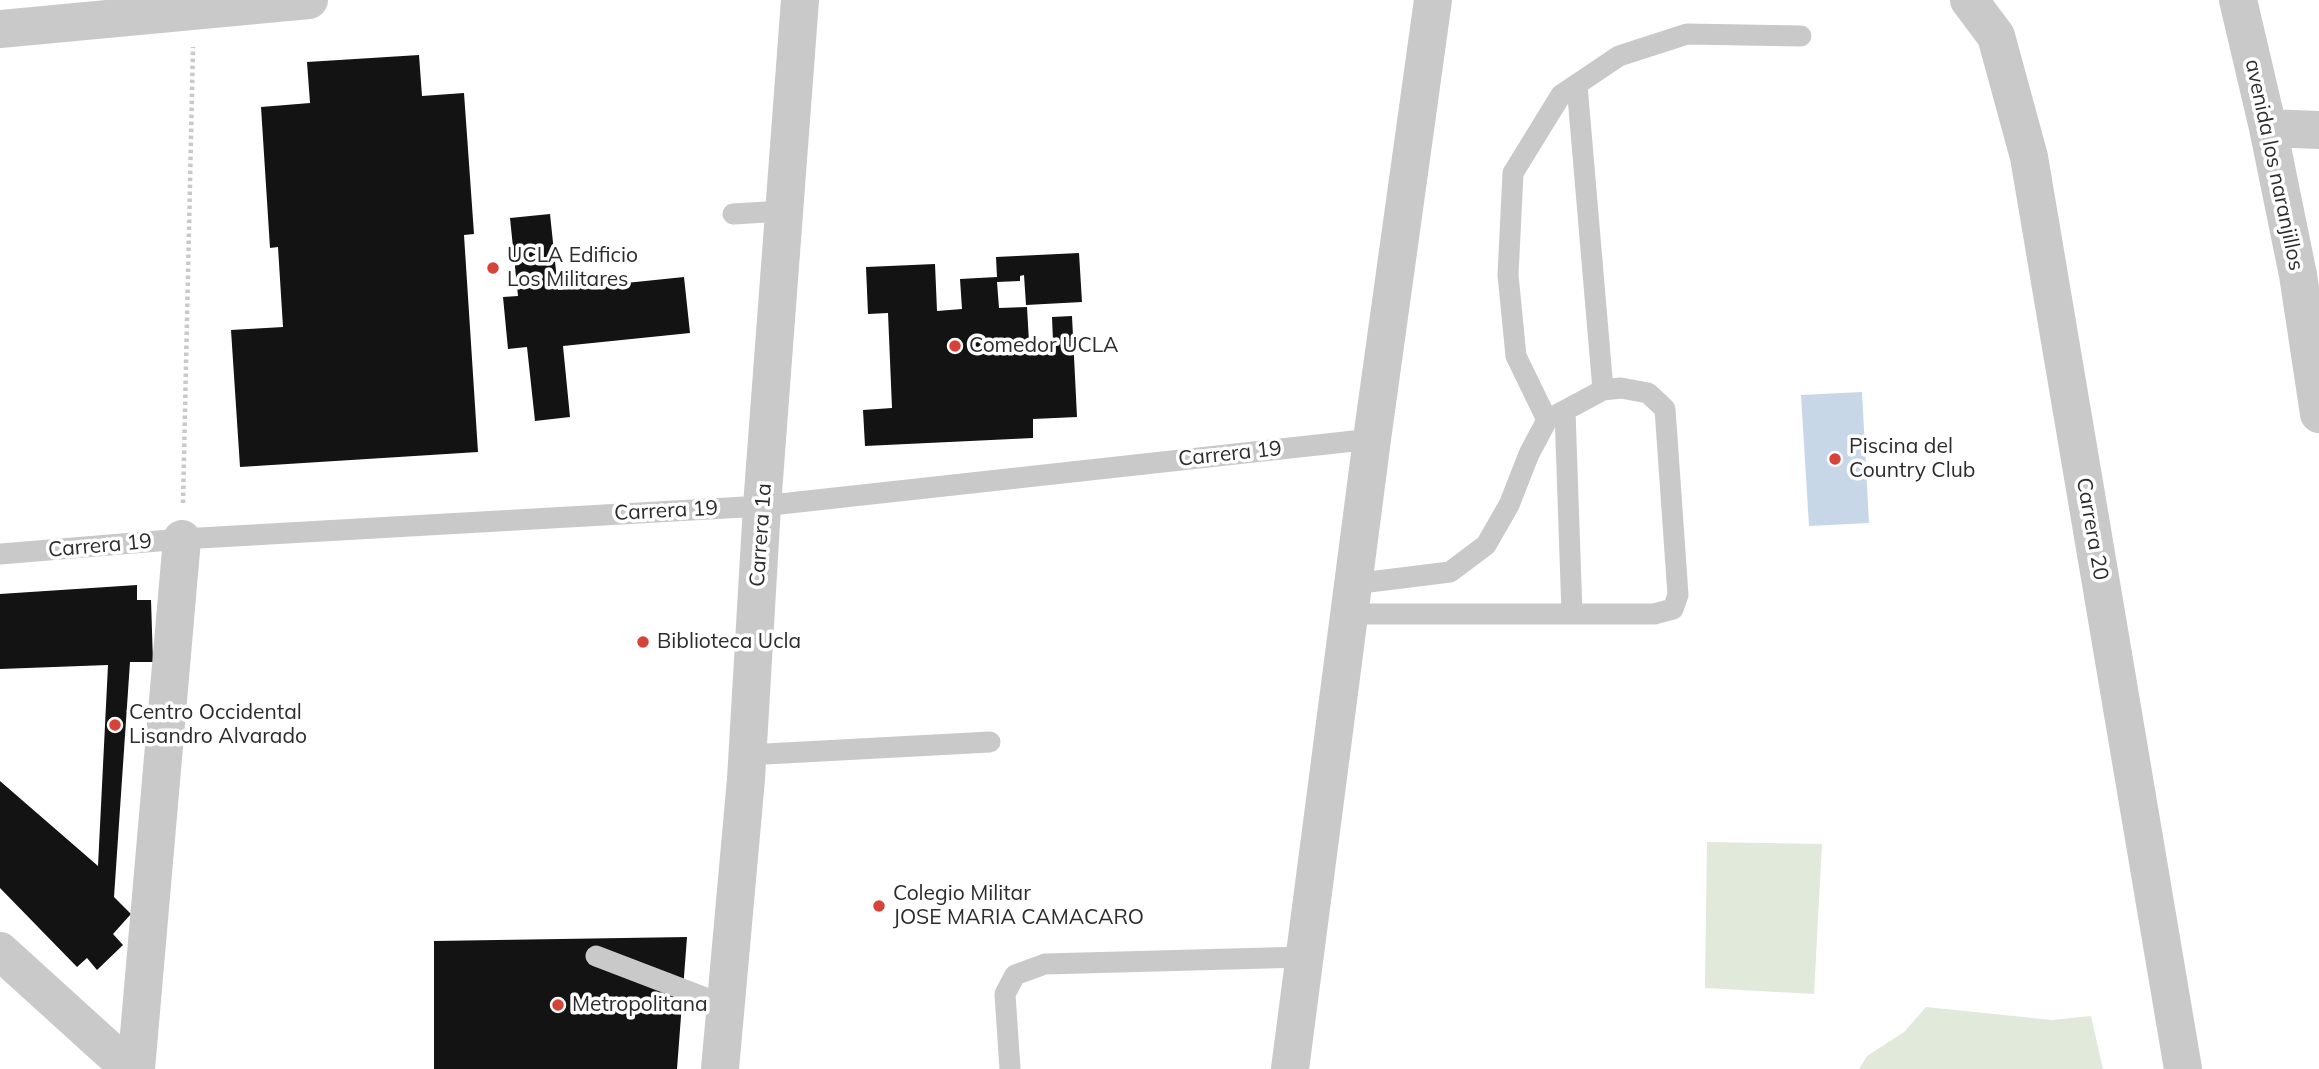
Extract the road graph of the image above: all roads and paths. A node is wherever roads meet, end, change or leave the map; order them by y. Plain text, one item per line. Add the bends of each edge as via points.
1 (309, 0) edge
2 (800, 0) edge
3 (1433, 0) edge
4 (1969, 0) edge
5 (2238, 0) edge
6 (195, 5) edge
7 (0, 29) edge
8 (1801, 36) dead end
9 (1577, 85) junction
10 (2268, 128) junction
11 (2319, 130) edge
12 (784, 211) junction
13 (733, 214) dead end
14 (1603, 390) junction
15 (2319, 414) edge
16 (1556, 415) junction
17 (1372, 439) junction
18 (762, 506) junction
19 (182, 539) junction
20 (0, 554) edge
21 (1351, 599) junction
22 (1572, 614) junction
23 (990, 742) dead end
24 (747, 755) junction
25 (0, 951) edge
26 (596, 956) dead end
27 (1305, 957) junction
28 (724, 1004) junction
29 (130, 1069) edge
30 (136, 1069) edge
31 (720, 1069) edge
32 (1010, 1069) edge
33 (1290, 1069) edge
34 (2183, 1069) edge

1 - 6 street
2 - 12 street, Carrera 1a
3 - 17 street
4 - 34 street, Carrera 20 via 1996,36 2028,157
5 - 10 street, avenida los naranjillos
6 - 7 street
6 - 19 path
8 - 9 lane via 1688,34 1619,56
9 - 14 lane
9 - 16 lane via 1561,95 1513,173 1508,275 1516,356
10 - 11 street
10 - 15 street, avenida los naranjillos via 2298,275
12 - 13 lane
12 - 18 street, Carrera 1a
14 - 16 lane
14 - 22 lane via 1648,393 1665,409 1678,595 1673,609 1654,614
16 - 21 lane via 1529,454 1509,505 1486,545 1450,572
16 - 22 lane
17 - 18 lane, Carrera 19
17 - 21 street
18 - 19 lane, Carrera 19
18 - 24 street, Carrera 1a
19 - 20 lane, Carrera 19
19 - 30 street
21 - 22 lane
21 - 27 street
23 - 24 lane
24 - 28 street, Carrera 1a
25 - 29 street
26 - 28 lane
27 - 32 lane via 1045,964 1015,975 1005,994
27 - 33 street
28 - 31 street, Carrera 1a

